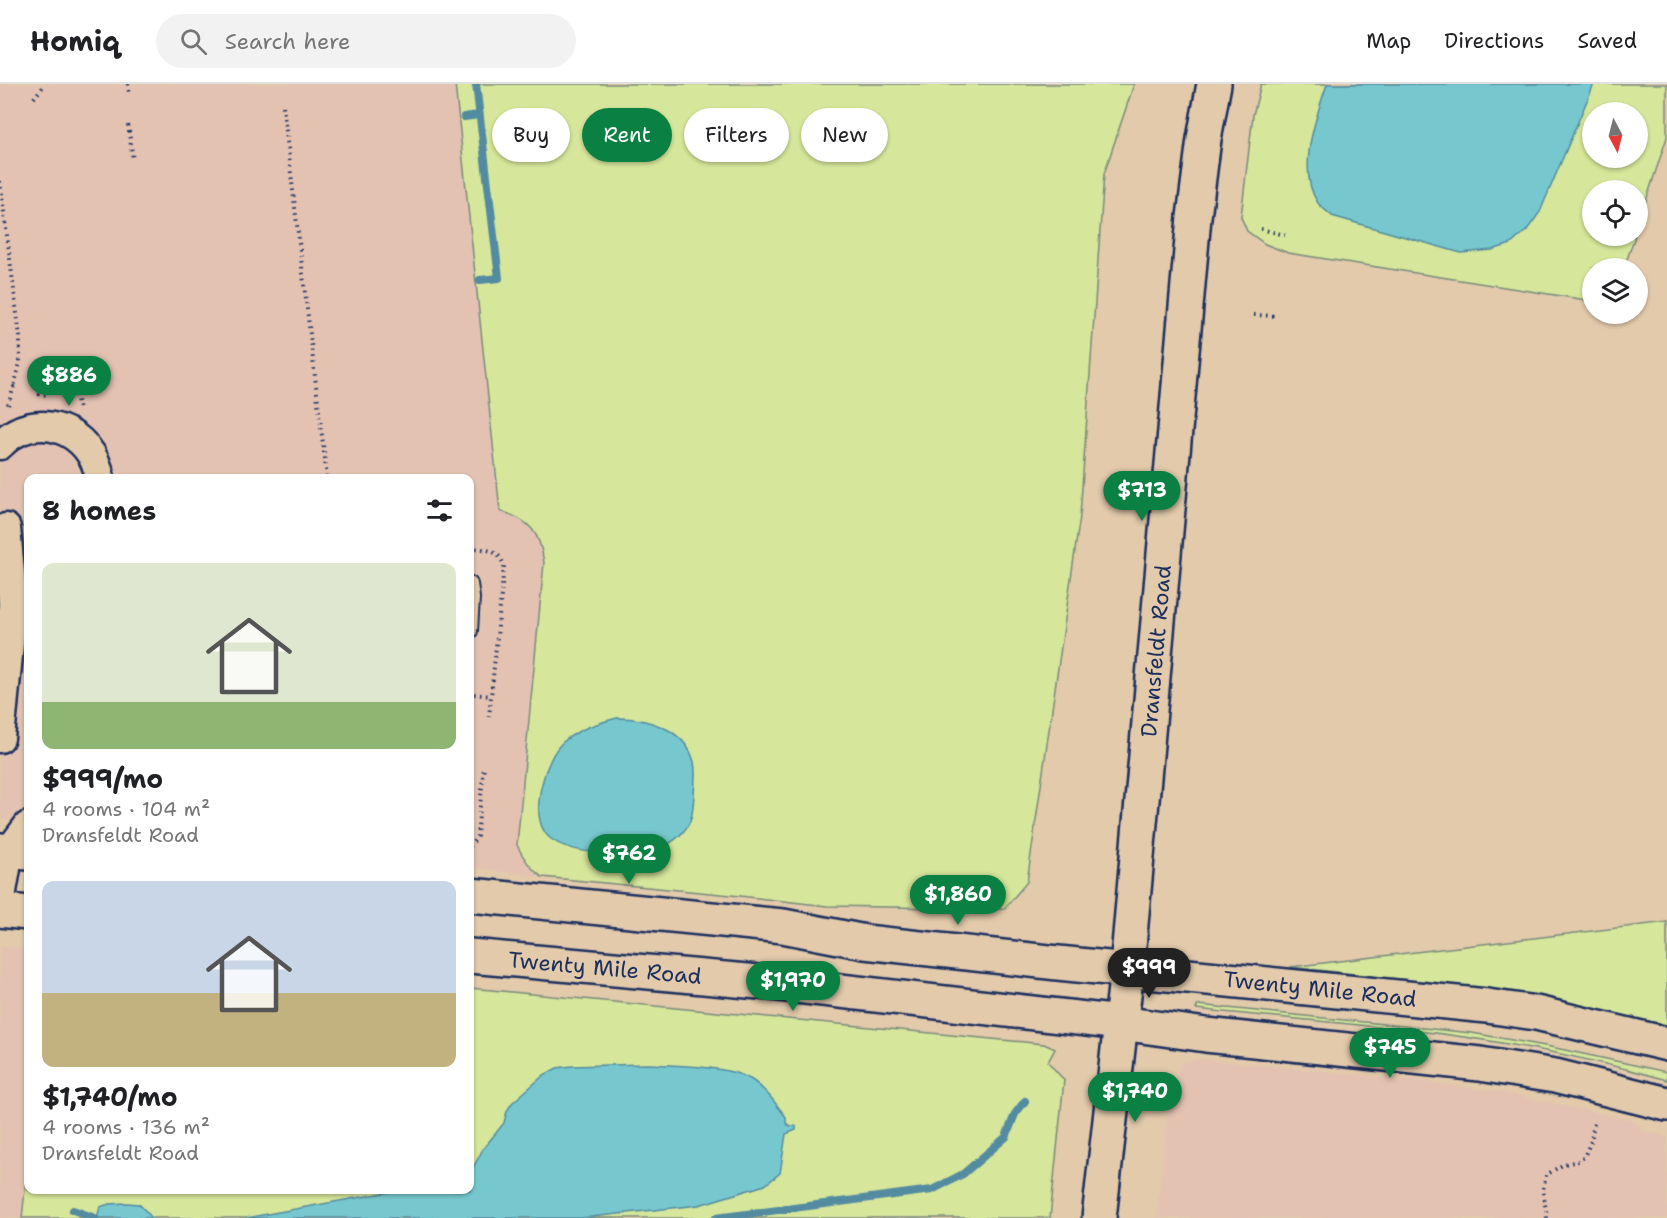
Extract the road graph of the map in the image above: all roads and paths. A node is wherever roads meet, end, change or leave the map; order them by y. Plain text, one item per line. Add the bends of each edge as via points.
1 (45, 84) edge
2 (128, 84) edge
3 (1214, 84) edge
4 (129, 93) dead end
5 (34, 98) dead end
6 (283, 106) dead end
7 (128, 125) dead end
8 (133, 160) dead end
9 (0, 181) edge
10 (1261, 229) dead end
11 (1285, 235) dead end
12 (1254, 315) dead end
13 (1278, 316) dead end
14 (38, 394) dead end
15 (48, 395) dead end
16 (3, 414) dead end
17 (0, 445) edge
18 (99, 474) edge
19 (327, 474) edge
20 (11, 531) edge
21 (474, 549) edge
22 (474, 694) dead end
23 (491, 696) junction
24 (489, 717) dead end
25 (0, 738) edge
26 (484, 766) dead end
27 (474, 841) edge
28 (13, 842) edge
29 (474, 895) edge
30 (0, 903) edge
31 (0, 910) edge
32 (24, 913) edge
33 (474, 956) edge
34 (1127, 969) junction
35 (1121, 1023) junction
36 (1667, 1044) edge
37 (1667, 1104) edge
38 (1594, 1123) dead end
39 (1098, 1218) edge
40 (1546, 1218) edge

1 - 5 path
2 - 4 path
3 - 34 main road, Dransfeldt Road via 1190,263
6 - 19 path
7 - 8 path
9 - 16 path via 20,337 16,387
10 - 11 path
12 - 13 path
14 - 15 path
17 - 18 street via 29,428 58,428 90,450
20 - 25 street via 13,604
21 - 23 path via 493,551 502,558 504,566
22 - 23 path
23 - 24 path
26 - 27 path
28 - 30 street
29 - 34 main road, Twenty Mile Road via 783,926 865,942
31 - 32 main road
33 - 35 main road, Twenty Mile Road via 770,983
34 - 35 main road, Dransfeldt Road
34 - 36 main road, Twenty Mile Road via 1486,1006 1536,1013
35 - 37 main road, Twenty Mile Road via 1480,1064 1555,1076
35 - 39 main road, Dransfeldt Road
38 - 40 path via 1584,1157 1546,1175

